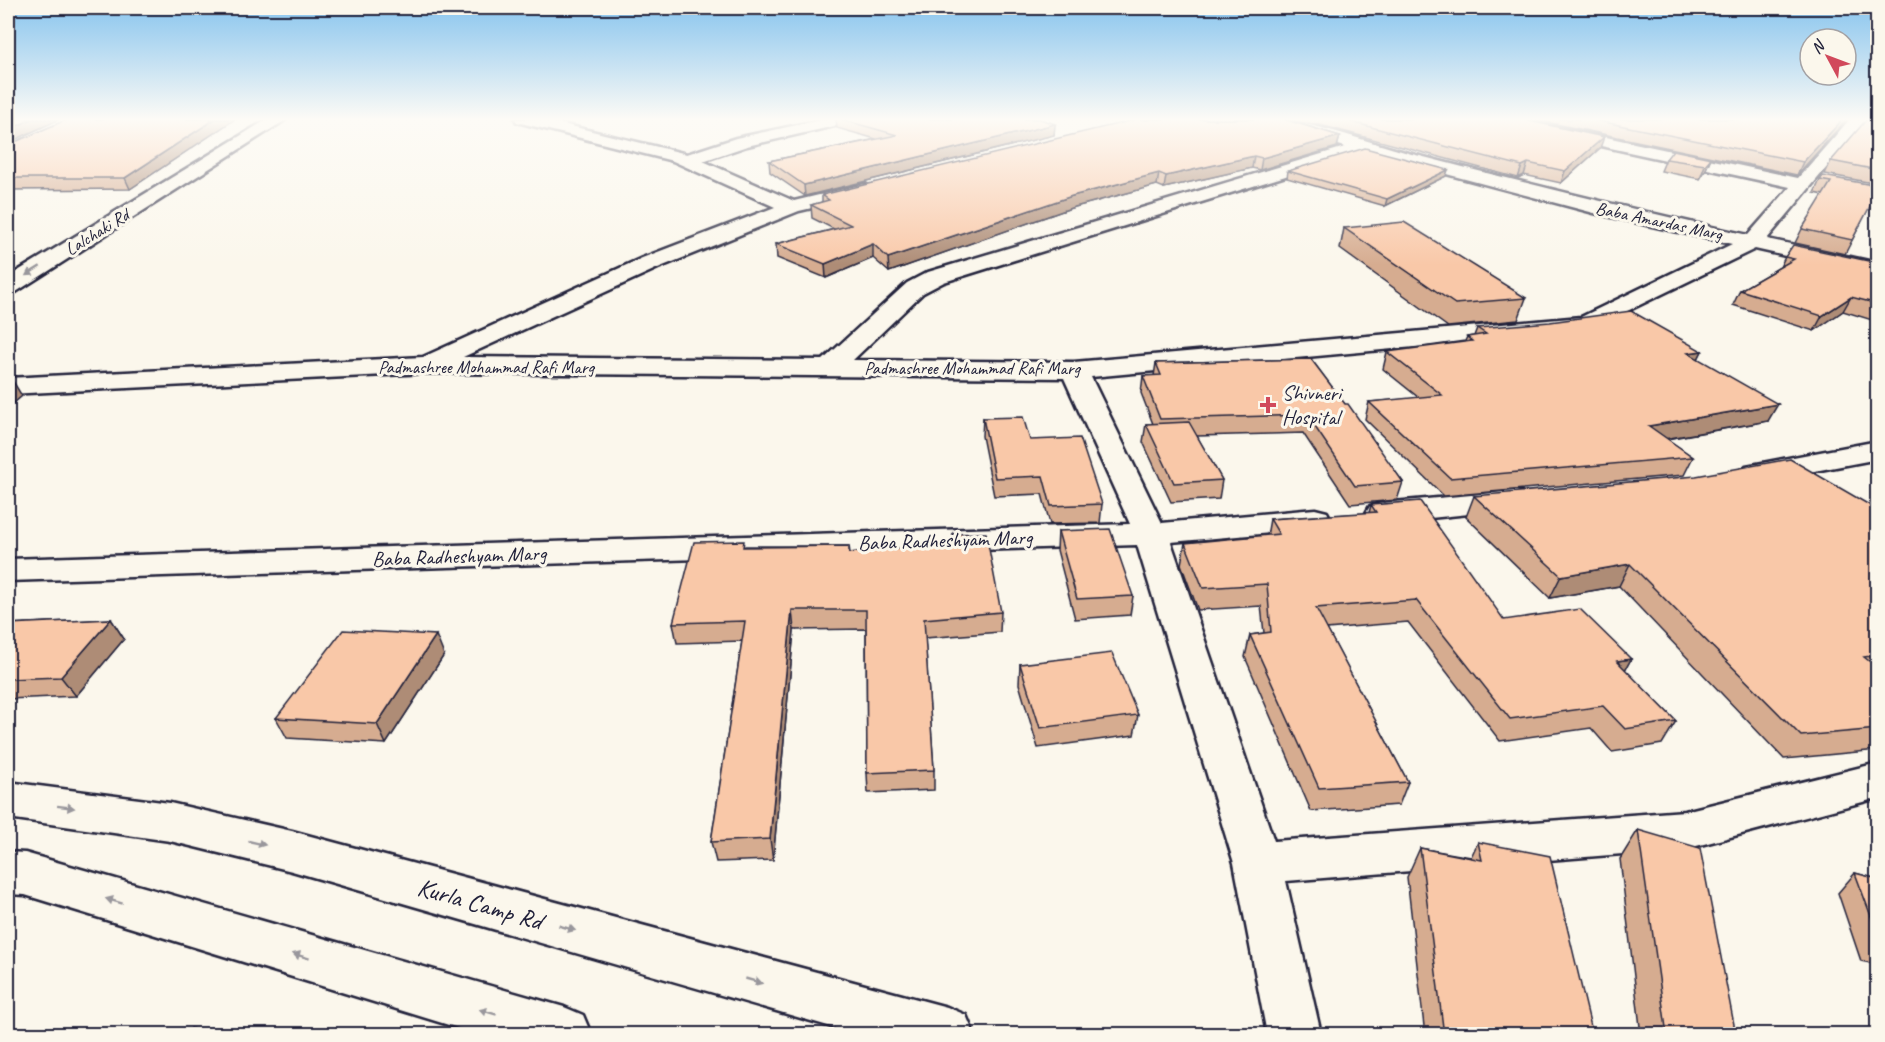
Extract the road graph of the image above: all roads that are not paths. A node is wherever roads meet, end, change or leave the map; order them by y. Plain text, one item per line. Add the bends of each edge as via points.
1 (200, 168) edge
2 (704, 168) edge
3 (1295, 168) edge
4 (1442, 168) edge
5 (1738, 168) edge
6 (1823, 168) edge
7 (164, 169) joint
8 (196, 170) junction
9 (1813, 182) junction
10 (135, 186) edge
11 (883, 186) edge
12 (792, 207) junction
13 (1753, 242) junction
14 (1878, 270) edge
15 (8, 287) edge
16 (426, 365) junction
17 (830, 368) junction
18 (1074, 370) junction
19 (8, 386) edge
20 (1878, 450) edge
21 (1730, 478) edge
22 (1543, 499) edge
23 (1150, 534) junction
24 (8, 570) edge
25 (1878, 780) edge
26 (8, 800) edge
27 (1258, 863) junction
28 (8, 873) edge
29 (564, 1035) edge
30 (947, 1035) edge
31 (1294, 1035) edge

1 - 8 street, Lalchaki Rd
2 - 12 street
3 - 17 street via 936,277 915,288
4 - 13 street, Baba Amardas Marg via 1601,209
5 - 9 street
6 - 9 street, Padmashree Mohammad Rafi Marg
7 - 8 street
7 - 10 street, Lalchaki Rd
8 -> 15 street, Lalchaki Rd
9 - 13 street, Padmashree Mohammad Rafi Marg
11 - 12 street
12 - 16 street via 650,263
13 - 14 street, Baba Amardas Marg
13 - 18 street, Padmashree Mohammad Rafi Marg via 1586,324
16 - 17 street, Padmashree Mohammad Rafi Marg
16 - 19 street, Padmashree Mohammad Rafi Marg
17 - 18 street, Padmashree Mohammad Rafi Marg
18 - 23 street
20 - 21 street
22 - 23 street, Baba Radheshyam Marg
23 - 24 street, Baba Radheshyam Marg
23 - 27 street
25 - 27 street via 1685,830
26 -> 30 street, Kurla Camp Rd via 170,822 292,851
27 - 31 street
29 -> 28 street via 37,878

